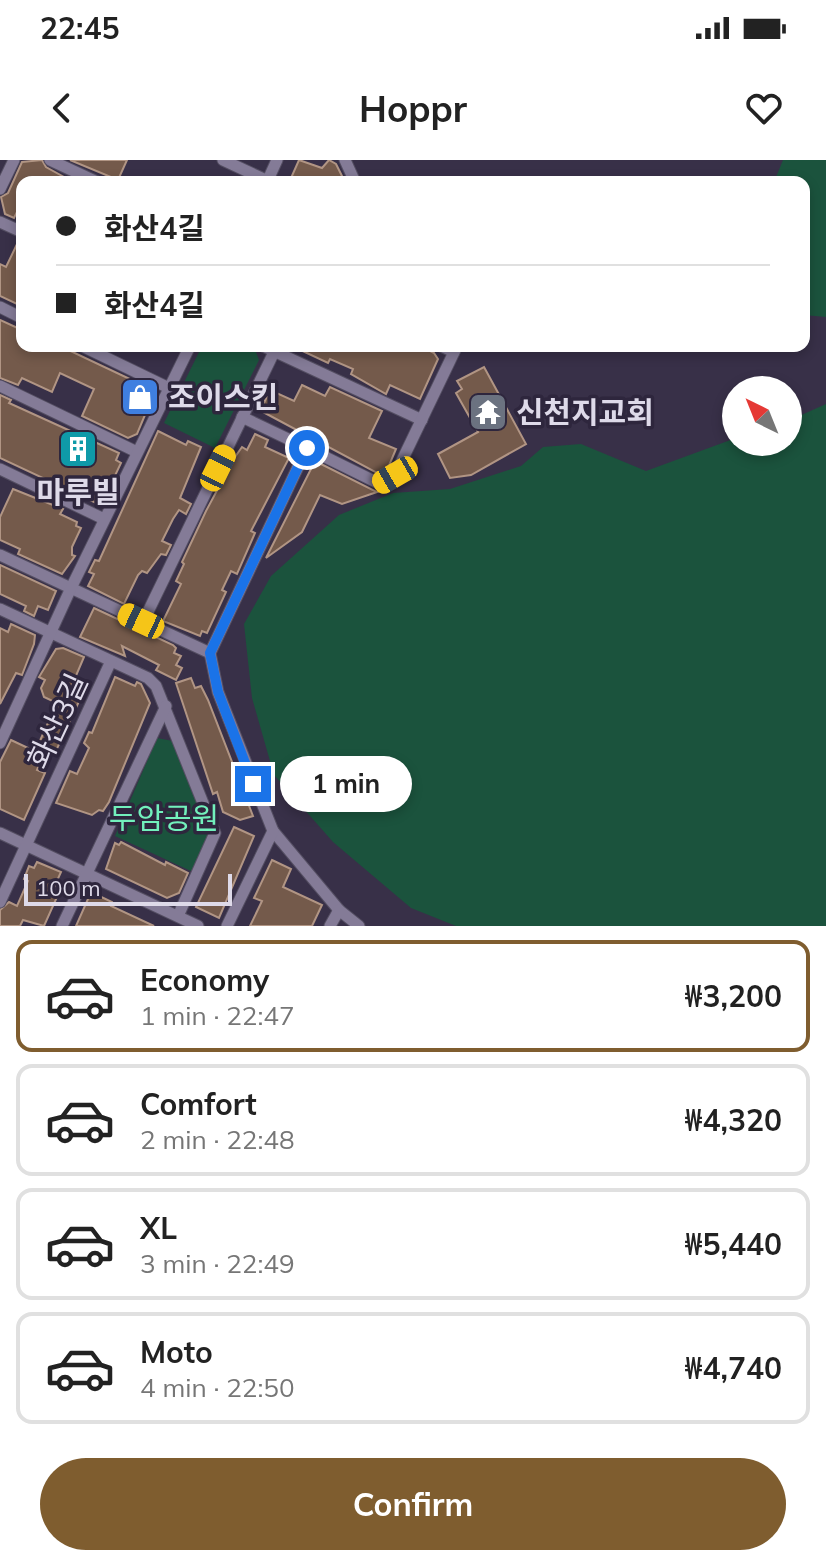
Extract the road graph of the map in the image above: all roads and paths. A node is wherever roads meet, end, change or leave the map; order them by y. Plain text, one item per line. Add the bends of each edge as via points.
1 (14, 160) edge
2 (50, 160) edge
3 (223, 160) edge
4 (84, 176) edge
5 (257, 176) edge
6 (0, 189) edge
7 (94, 352) edge
8 (187, 352) edge
9 (269, 352) edge
10 (279, 352) edge
11 (454, 352) edge
12 (0, 386) edge
13 (169, 388) junction
14 (242, 417) junction
15 (422, 420) junction
16 (307, 448) junction
17 (137, 452) junction
18 (0, 469) edge
19 (104, 519) junction
20 (0, 555) edge
21 (71, 588) junction
22 (0, 609) edge
23 (143, 622) junction
24 (51, 632) junction
25 (210, 653) junction
26 (111, 661) junction
27 (166, 706) junction
28 (0, 743) edge
29 (273, 831) junction
30 (0, 833) edge
31 (26, 845) junction
32 (87, 874) junction
33 (0, 902) edge
34 (339, 910) junction
35 (178, 916) junction
36 (62, 926) edge
37 (198, 926) edge
38 (227, 926) edge
39 (330, 926) edge
40 (359, 926) edge

1 - 6 street
2 - 4 street
3 - 5 street
7 - 13 street
8 - 13 street
9 - 14 street
10 - 15 street
11 - 15 street
12 - 17 street
13 - 17 street
14 - 16 street
14 - 23 street
15 - 16 street via 395,475 380,484
16 - 25 street
17 - 19 street
18 - 19 street
19 - 21 street
20 - 21 street
21 - 23 street
21 - 24 street
22 - 24 street, 화산3길
23 - 25 street
24 - 26 street, 화산3길
24 - 28 street
25 - 29 street via 218,692
26 - 27 street, 화산3길 via 154,682
26 - 31 street, 화산3길
27 - 32 street
27 - 35 street, 화산3길 via 215,833
29 - 34 street
29 - 38 street
30 - 31 street
31 - 32 street
31 - 33 street, 화산3길
32 - 35 street
32 - 36 street
34 - 39 street
34 - 40 street
35 - 37 street

